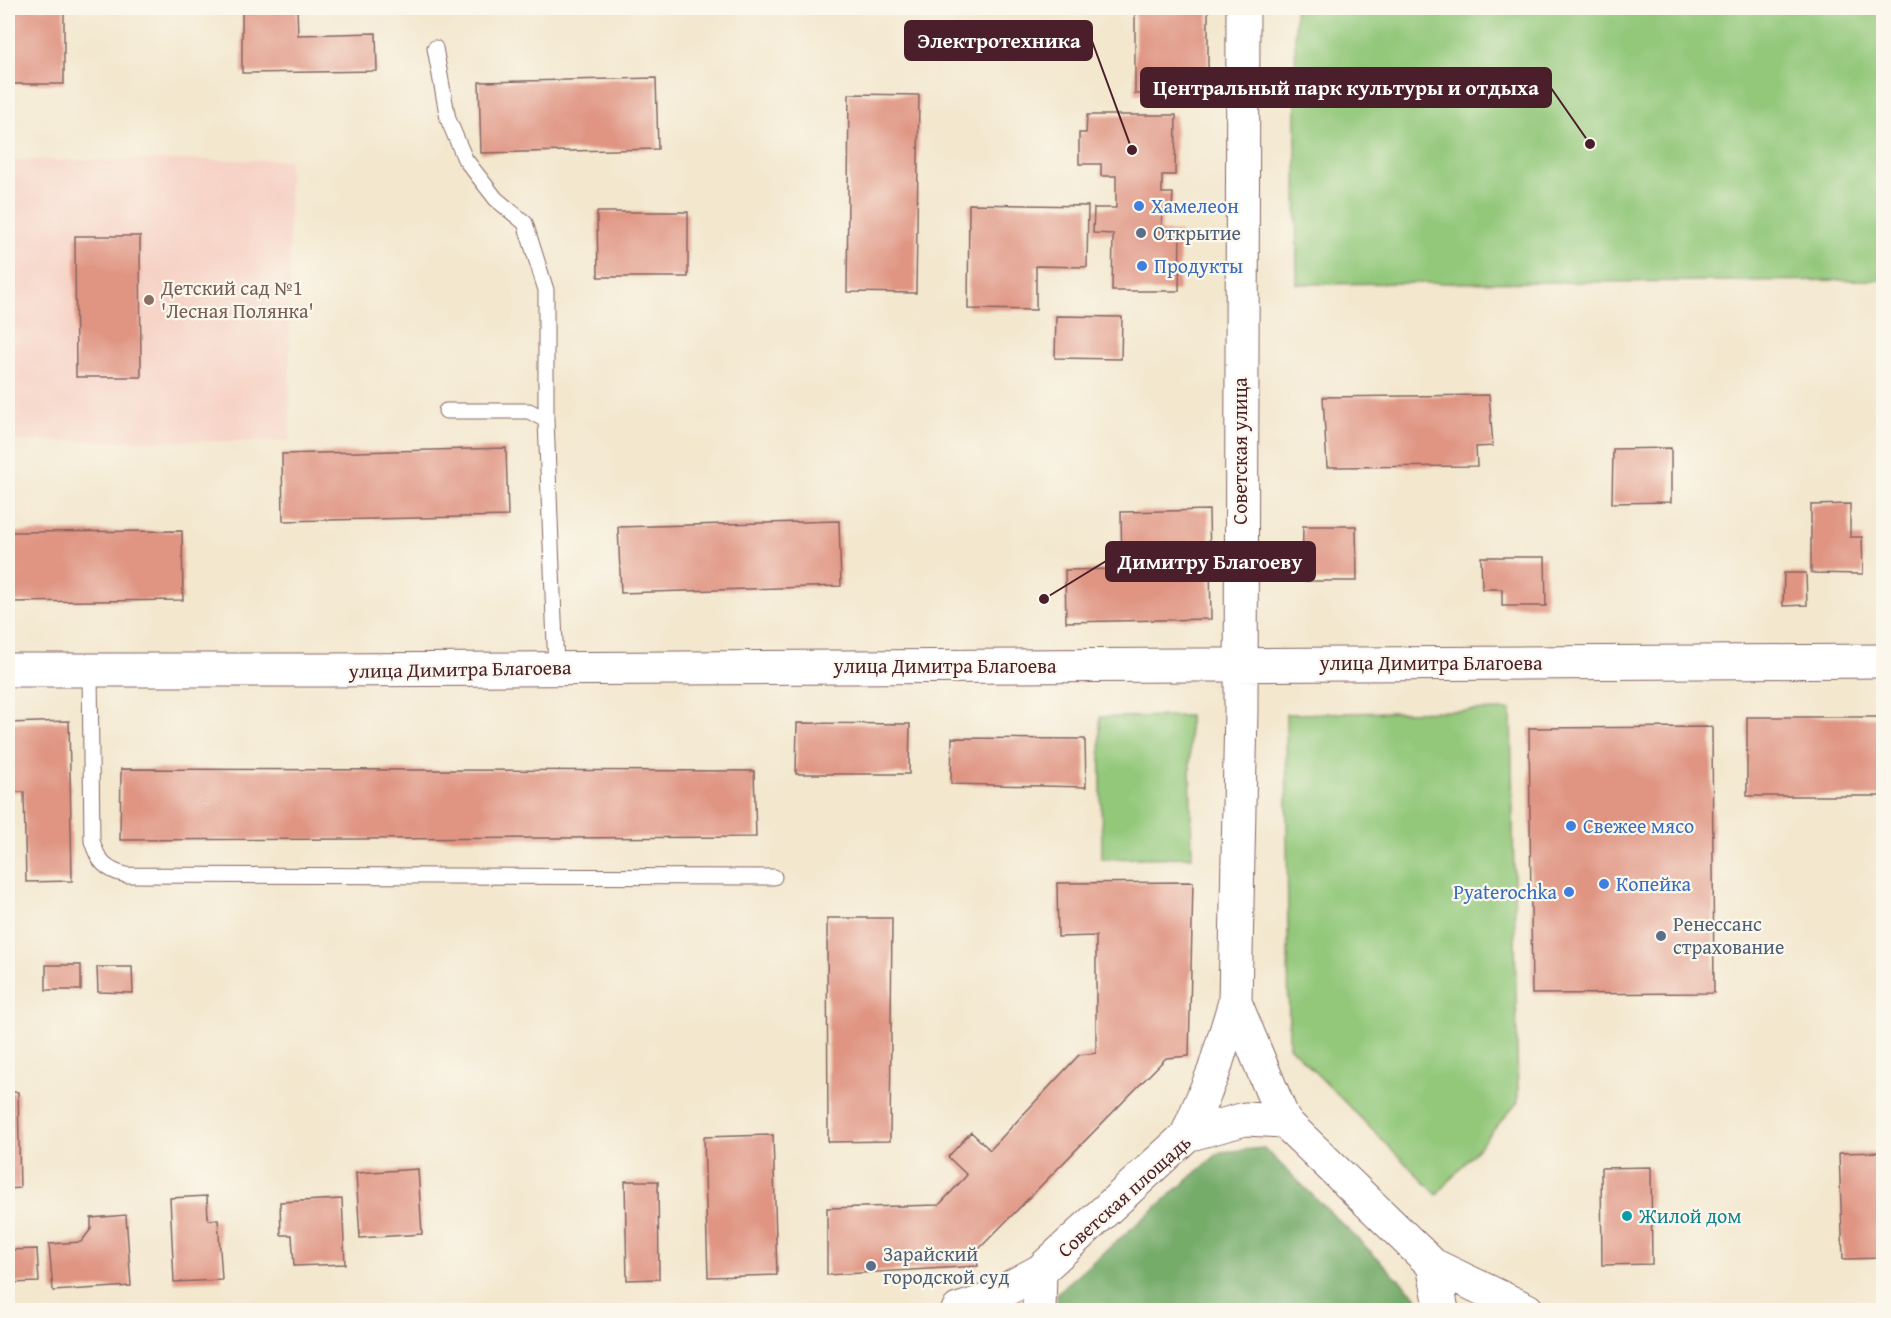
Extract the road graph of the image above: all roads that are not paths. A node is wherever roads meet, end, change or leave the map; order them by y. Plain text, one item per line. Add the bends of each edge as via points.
1 (1243, 8) edge
2 (435, 48) dead end
3 (446, 411) dead end
4 (546, 420) junction
5 (1884, 661) edge
6 (1240, 664) junction
7 (556, 668) junction
8 (8, 670) edge
9 (90, 670) junction
10 (774, 877) dead end
11 (1235, 1002) junction
12 (1284, 1121) junction
13 (1187, 1135) junction
14 (1433, 1265) junction
15 (1040, 1271) junction
16 (958, 1311) edge
17 (1039, 1311) edge
18 (1442, 1311) edge
19 (1527, 1311) edge

1 - 6 street, Советская улица
2 - 4 lane via 448,119 465,159 496,199 525,223 546,290
3 - 4 lane via 529,411
4 - 7 lane
5 - 6 street, улица Димитра Благоева
6 - 7 street, улица Димитра Благоева
6 - 11 street, Советская улица
7 - 9 street, улица Димитра Благоева
8 - 9 street, улица Димитра Благоева
9 - 10 lane via 92,841 97,857 108,870 138,875
11 - 12 street, Советская улица
11 - 13 street, Советская улица via 1214,1071
12 - 13 street, Советская площадь via 1245,1119
12 - 14 street
13 - 15 street, Советская площадь
14 - 18 street
14 - 19 street
15 - 16 street via 984,1302
15 - 17 street, Советская площадь

